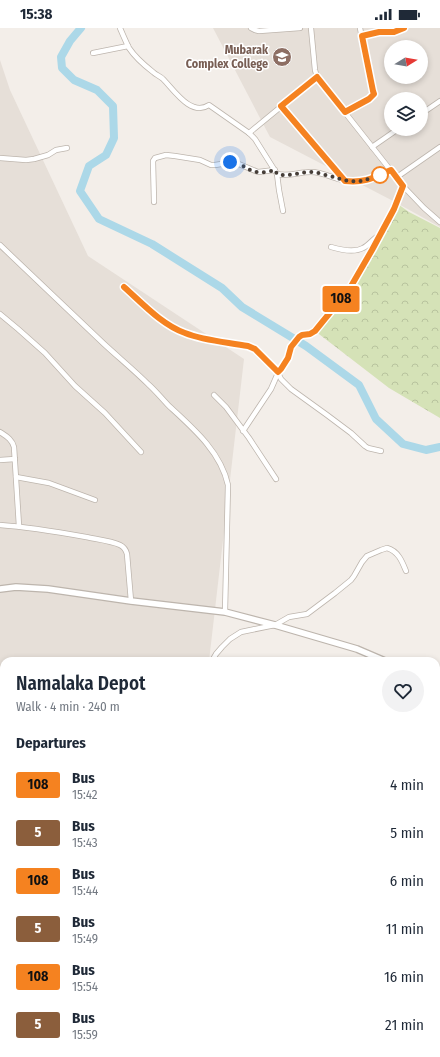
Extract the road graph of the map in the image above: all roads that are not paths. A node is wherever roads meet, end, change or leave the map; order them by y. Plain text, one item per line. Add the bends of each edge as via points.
1 (120, 28) edge
2 (250, 28) edge
3 (300, 28) edge
4 (311, 28) edge
5 (360, 28) edge
6 (404, 28) edge
7 (362, 36) junction
8 (128, 46) junction
9 (93, 53) dead end
10 (317, 77) junction
11 (440, 101) edge
12 (281, 106) junction
13 (428, 109) edge
14 (345, 112) junction
15 (249, 133) junction
16 (388, 136) edge
17 (372, 147) junction
18 (440, 147) edge
19 (67, 148) dead end
20 (0, 158) edge
21 (391, 170) junction
22 (276, 172) junction
23 (397, 177) junction
24 (345, 181) junction
25 (403, 186) junction
26 (154, 202) dead end
27 (283, 211) dead end
28 (440, 222) edge
29 (380, 235) junction
30 (0, 245) edge
31 (332, 247) dead end
32 (124, 287) dead end
33 (0, 314) edge
34 (278, 372) junction
35 (214, 395) dead end
36 (243, 431) junction
37 (0, 432) edge
38 (381, 451) dead end
39 (141, 452) dead end
40 (15, 459) junction
41 (0, 460) edge
42 (16, 478) junction
43 (276, 479) dead end
44 (95, 500) dead end
45 (0, 525) edge
46 (19, 526) junction
47 (406, 571) dead end
48 (0, 589) edge
49 (131, 601) junction
50 (226, 612) junction
51 (275, 625) junction
52 (214, 657) edge
53 (376, 657) edge

1 - 8 street
2 - 3 street
4 - 10 street via 314,70
5 - 7 street
6 - 7 street via 394,32
7 - 14 street via 374,94
8 - 9 street
8 - 15 street via 143,63 162,77 181,100 202,109 209,105
10 - 12 street
10 - 14 street
11 - 13 street
12 - 15 street
12 - 24 street
14 - 17 street
15 - 22 street
16 - 17 street
17 - 21 street
18 - 23 street
19 - 20 street via 34,159
21 - 23 street
21 - 24 street via 364,181
22 - 24 street via 285,176 310,172
22 - 26 street via 258,172 234,162 211,165 195,159 160,156 153,161
22 - 27 street
23 - 25 street
25 - 28 street
25 - 29 street
29 - 31 street via 364,248 344,250
29 - 34 street via 343,297 315,331 299,337
30 - 50 street via 149,384 189,424 218,461 228,485
32 - 34 street via 176,329 202,338 248,346 255,349
33 - 39 street via 45,353
34 - 36 street via 274,384
34 - 38 street via 291,389 365,446
35 - 36 street
36 - 43 street
37 - 40 street via 13,444
40 - 41 street
40 - 42 street
42 - 44 street via 49,483
42 - 46 street
45 - 46 street
46 - 49 street via 121,545 127,554
47 - 51 street via 395,552 387,548 381,550 364,558 351,580 307,614 289,616
48 - 49 street via 48,588
49 - 50 street
50 - 51 street
51 - 52 street via 241,632 230,639
51 - 53 street

